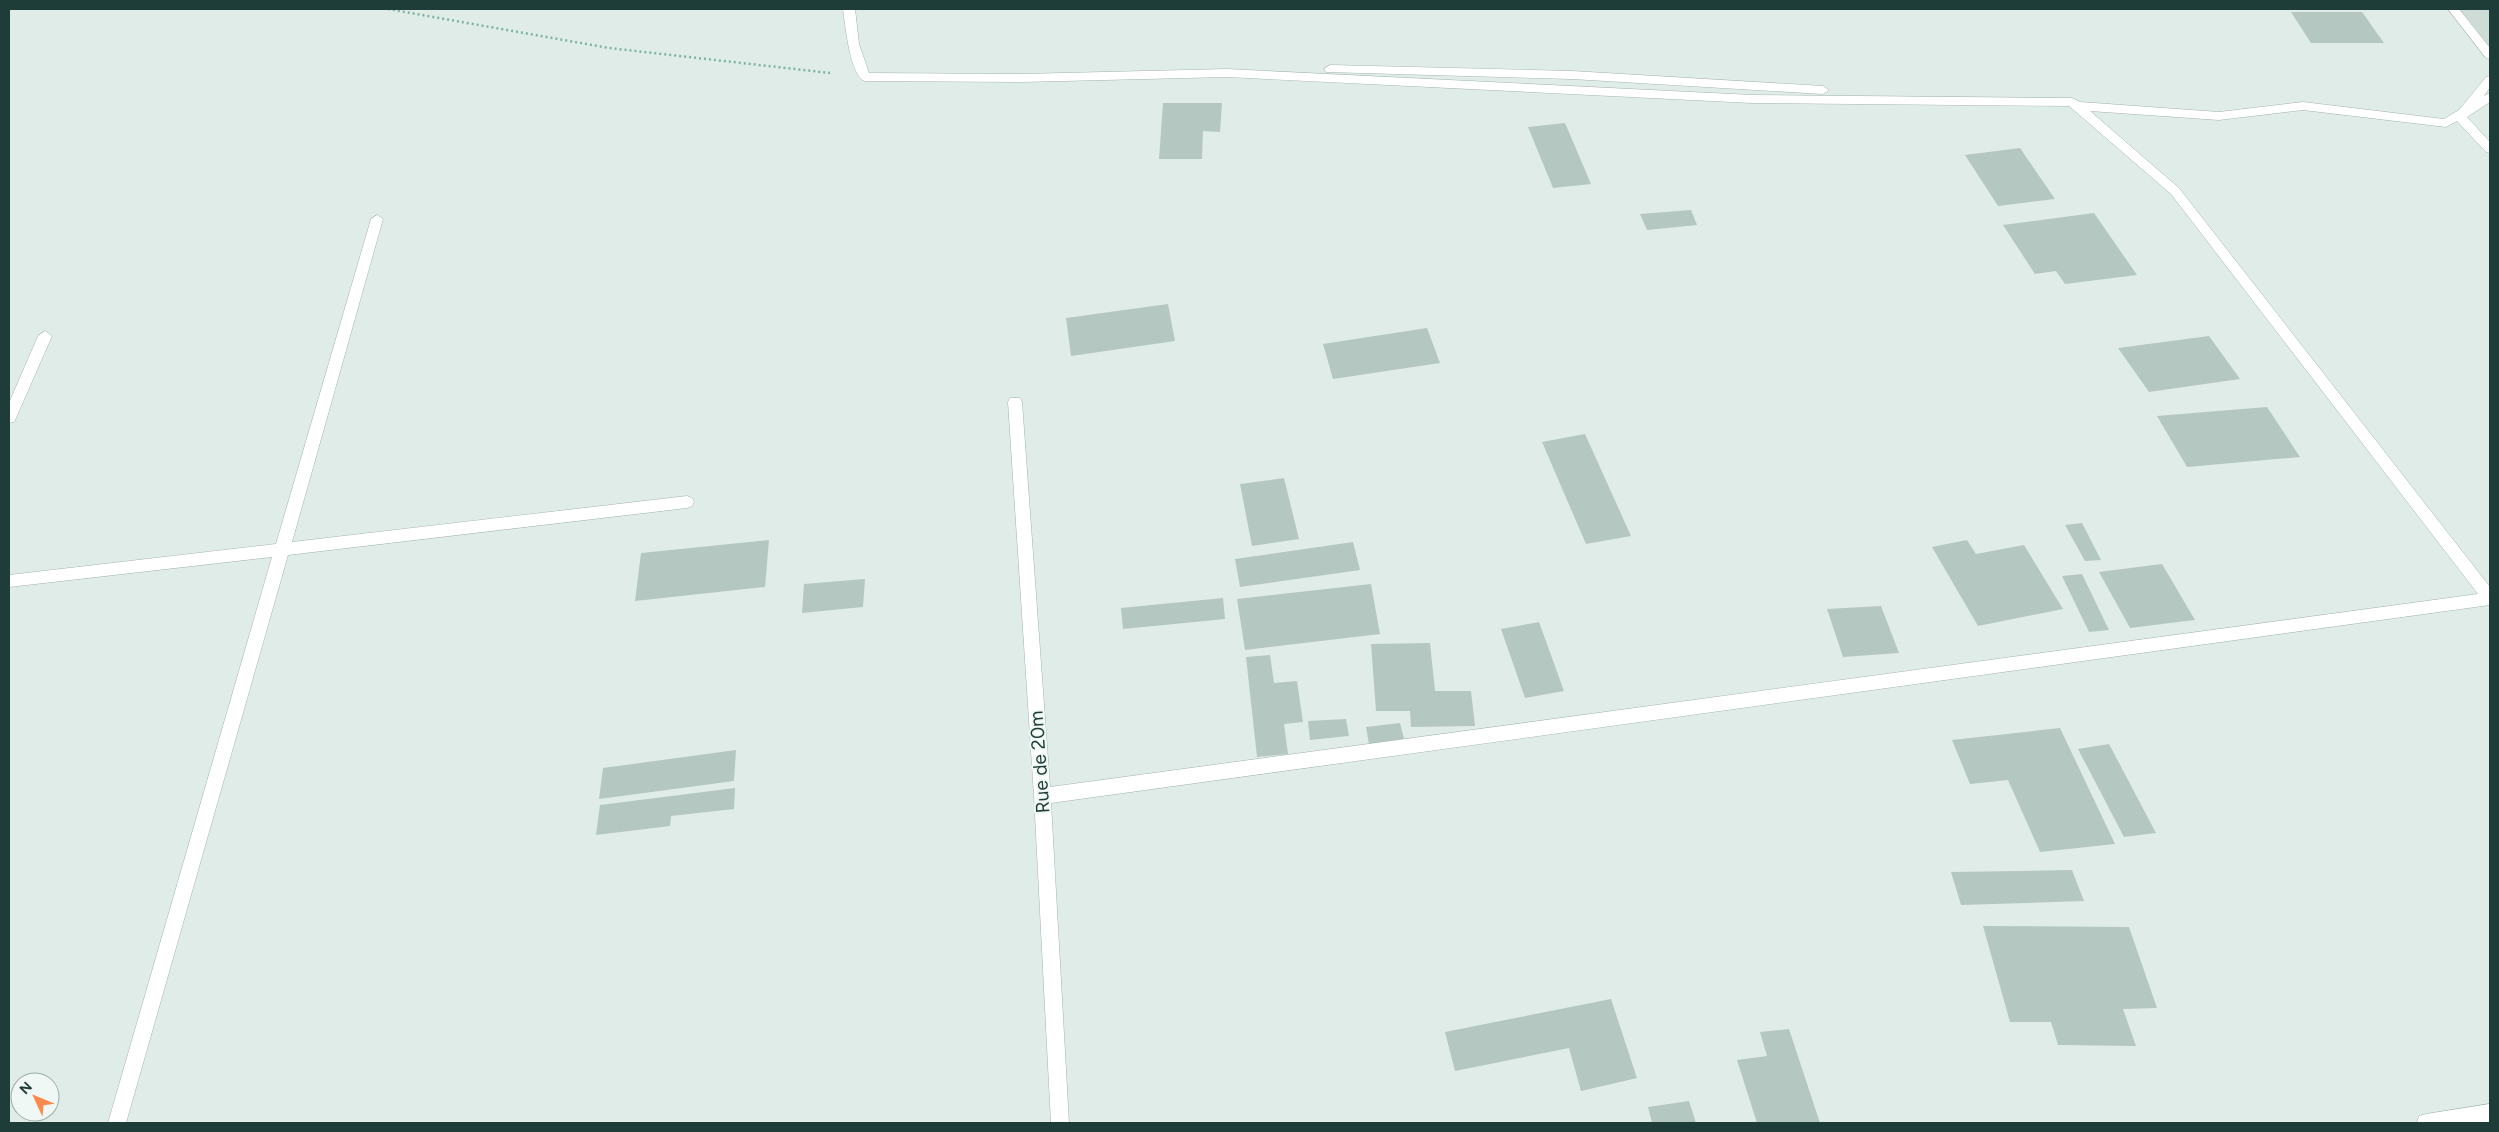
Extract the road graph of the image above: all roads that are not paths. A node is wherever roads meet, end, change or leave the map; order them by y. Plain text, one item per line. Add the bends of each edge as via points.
1 (849, 9) edge
2 (2453, 9) edge
3 (2490, 55) edge
4 (1330, 69) dead end
5 (2490, 80) edge
6 (2490, 97) edge
7 (2490, 149) edge
8 (377, 219) dead end
9 (45, 336) dead end
10 (1015, 402) dead end
11 (9, 418) edge
12 (687, 502) dead end
13 (282, 550) junction
14 (9, 581) edge
15 (2490, 598) edge
16 (1042, 796) junction
17 (2490, 1113) edge
18 (117, 1123) edge
19 (1060, 1123) edge
20 (2426, 1123) edge

1 - 15 street via 853,44 865,77 1022,78 1227,73 1752,99 2072,102 2175,191
2 - 3 street
4 - 6 street via 1572,74 2219,116 2303,106 2446,123
5 - 7 street via 2460,118
8 - 13 street
9 - 11 street
10 - 16 street, Rue de 20m
12 - 13 street
13 - 14 street
13 - 18 street
15 - 16 street
16 - 19 street, Rue de 20m
17 - 20 street

